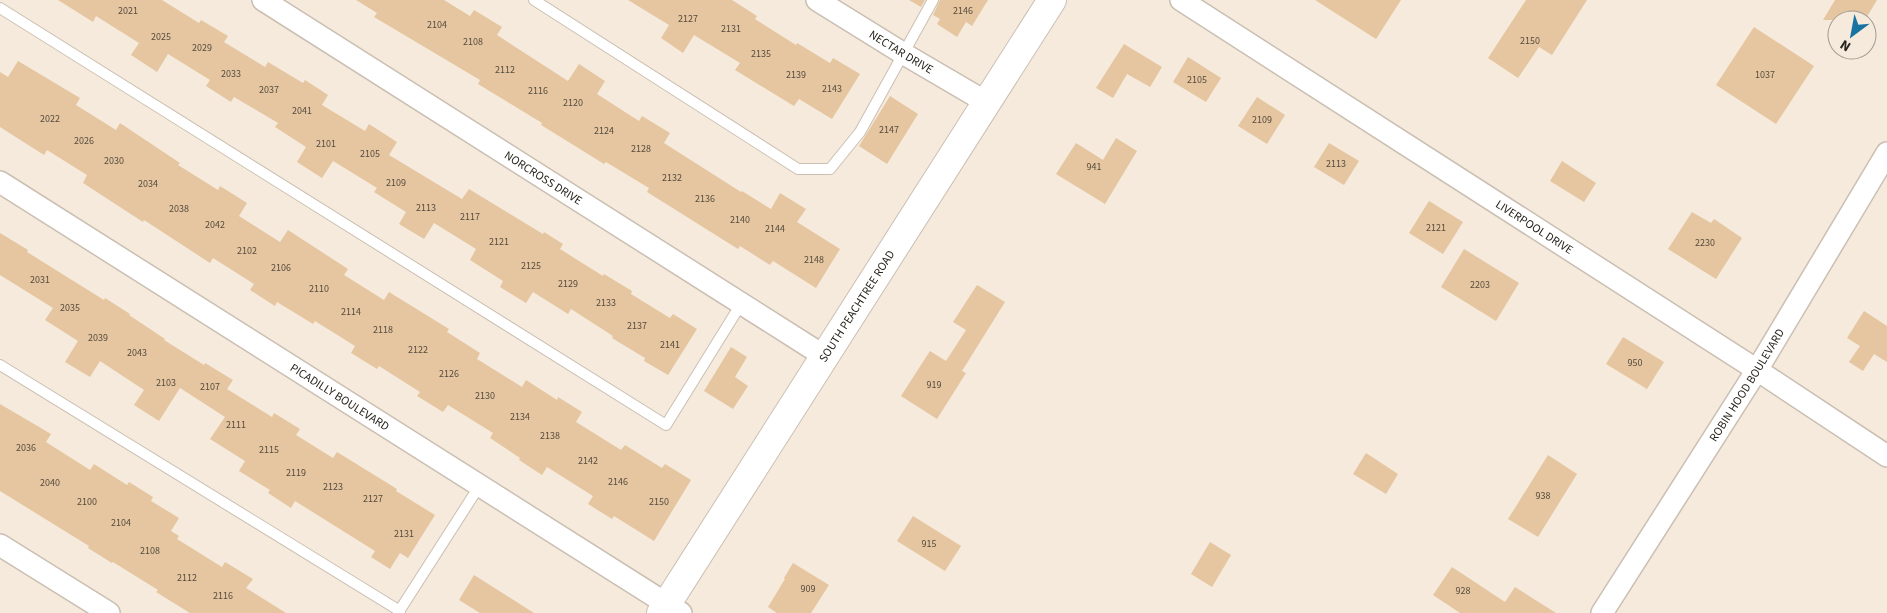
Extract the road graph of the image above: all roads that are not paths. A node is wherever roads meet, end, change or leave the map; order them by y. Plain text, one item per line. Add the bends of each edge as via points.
1 (263, 0) edge
2 (534, 0) edge
3 (817, 0) edge
4 (933, 0) edge
5 (1052, 0) edge
6 (1181, 0) edge
7 (0, 8) edge
8 (904, 54) junction
9 (986, 102) junction
10 (1887, 153) edge
11 (0, 182) edge
12 (741, 304) junction
13 (824, 356) junction
14 (0, 365) edge
15 (1757, 370) junction
16 (1887, 456) edge
17 (480, 485) junction
18 (0, 545) edge
19 (670, 610) edge
20 (399, 612) edge
21 (109, 613) edge
22 (1602, 613) edge

1 - 12 street, NORCROSS DRIVE
2 - 8 lane via 798,169 830,169 860,132
3 - 8 street, NECTAR DRIVE
4 - 8 lane
5 - 9 main road, SOUTH PEACHTREE ROAD
6 - 15 street, LIVERPOOL DRIVE
7 - 12 lane via 666,425
8 - 9 street, NECTAR DRIVE
9 - 13 main road, SOUTH PEACHTREE ROAD
10 - 15 street, ROBIN HOOD BOULEVARD
11 - 17 street, PICADILLY BOULEVARD
12 - 13 street, NORCROSS DRIVE
13 - 19 main road, SOUTH PEACHTREE ROAD
14 - 20 lane
15 - 16 street, LIVERPOOL DRIVE
15 - 22 street, ROBIN HOOD BOULEVARD
17 - 19 street, PICADILLY BOULEVARD
17 - 20 lane
18 - 21 street

